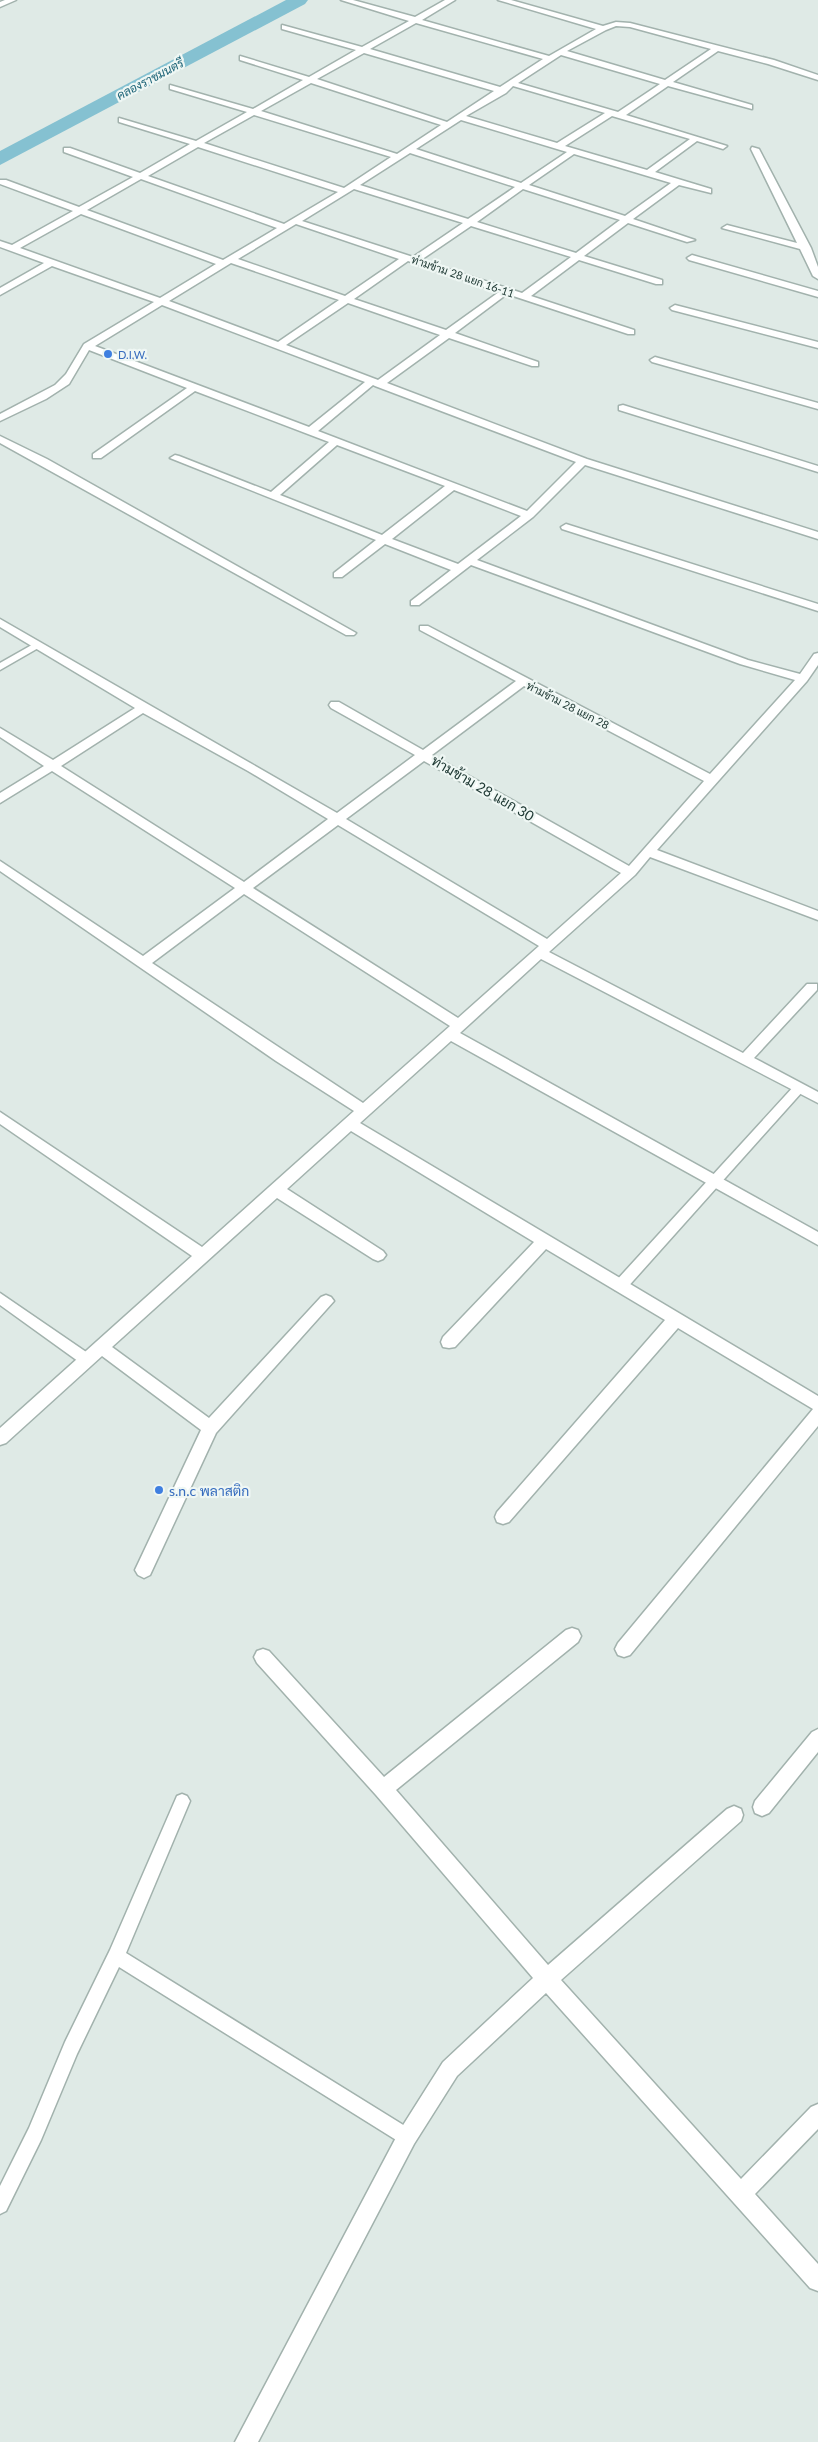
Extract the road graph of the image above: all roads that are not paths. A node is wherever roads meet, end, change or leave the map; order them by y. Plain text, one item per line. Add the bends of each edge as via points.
1 (12, 0) edge
2 (345, 0) edge
3 (451, 0) edge
4 (502, 0) edge
5 (0, 5) edge
6 (415, 20) junction
7 (285, 27) dead end
8 (603, 28) junction
9 (717, 48) junction
10 (362, 50) junction
11 (560, 52) junction
12 (242, 58) dead end
13 (551, 59) junction
14 (818, 78) edge
15 (310, 79) junction
16 (666, 83) junction
17 (514, 84) junction
18 (173, 87) dead end
19 (503, 91) junction
20 (749, 107) dead end
21 (255, 112) junction
22 (616, 114) junction
23 (460, 117) junction
24 (122, 120) dead end
25 (449, 125) junction
26 (696, 138) junction
27 (196, 144) junction
28 (559, 146) junction
29 (723, 146) dead end
30 (755, 149) dead end
31 (68, 150) dead end
32 (410, 150) junction
33 (573, 151) junction
34 (399, 157) junction
35 (648, 173) junction
36 (141, 176) junction
37 (3, 182) dead end
38 (677, 182) junction
39 (354, 186) junction
40 (522, 186) junction
41 (345, 191) junction
42 (708, 191) dead end
43 (79, 210) junction
44 (626, 219) junction
45 (294, 221) junction
46 (470, 223) junction
47 (284, 227) junction
48 (727, 228) dead end
49 (690, 240) dead end
50 (0, 244) edge
51 (806, 248) junction
52 (12, 249) junction
53 (577, 256) junction
54 (412, 258) junction
55 (692, 258) dead end
56 (228, 262) junction
57 (50, 263) junction
58 (818, 276) edge
59 (659, 282) dead end
60 (506, 291) junction
61 (0, 292) edge
62 (818, 294) edge
63 (523, 297) junction
64 (346, 299) junction
65 (163, 302) junction
66 (675, 308) dead end
67 (631, 332) dead end
68 (447, 334) junction
69 (818, 345) edge
70 (87, 346) junction
71 (279, 346) junction
72 (655, 360) dead end
73 (535, 364) dead end
74 (376, 382) junction
75 (193, 388) junction
76 (818, 406) edge
77 (623, 408) dead end
78 (0, 418) edge
79 (310, 432) junction
80 (0, 439) edge
81 (335, 442) junction
82 (97, 456) dead end
83 (175, 458) dead end
84 (583, 461) junction
85 (818, 469) edge
86 (452, 486) junction
87 (272, 496) junction
88 (529, 515) junction
89 (566, 527) dead end
90 (818, 536) edge
91 (383, 539) junction
92 (469, 561) junction
93 (460, 569) junction
94 (338, 575) dead end
95 (415, 603) dead end
96 (818, 608) edge
97 (0, 622) edge
98 (424, 628) dead end
99 (350, 633) dead end
100 (37, 644) junction
101 (818, 656) edge
102 (0, 667) edge
103 (803, 678) junction
104 (522, 682) junction
105 (335, 705) dead end
106 (143, 708) junction
107 (0, 732) edge
108 (423, 754) junction
109 (54, 765) junction
110 (713, 781) junction
111 (0, 799) edge
112 (338, 819) junction
113 (649, 852) junction
114 (0, 865) edge
115 (630, 872) junction
116 (246, 888) junction
117 (817, 914) edge
118 (544, 949) junction
119 (144, 962) junction
120 (812, 987) dead end
121 (454, 1029) junction
122 (744, 1060) junction
123 (799, 1088) junction
124 (818, 1098) edge
125 (363, 1110) junction
126 (0, 1117) edge
127 (348, 1123) junction
128 (714, 1181) junction
129 (276, 1190) junction
130 (818, 1239) edge
131 (544, 1241) junction
132 (202, 1255) junction
133 (378, 1255) dead end
134 (620, 1286) junction
135 (0, 1298) edge
136 (326, 1301) dead end
137 (676, 1319) junction
138 (449, 1342) dead end
139 (102, 1347) junction
140 (87, 1360) junction
141 (818, 1404) edge
142 (818, 1414) edge
143 (210, 1428) junction
144 (0, 1438) edge
145 (503, 1517) dead end
146 (144, 1570) dead end
147 (572, 1636) dead end
148 (624, 1650) dead end
149 (263, 1657) dead end
150 (818, 1738) edge
151 (383, 1789) junction
152 (182, 1801) dead end
153 (762, 1807) dead end
154 (734, 1815) dead end
155 (116, 1956) junction
156 (547, 1979) junction
157 (818, 2114) edge
158 (407, 2137) junction
159 (741, 2194) junction
160 (0, 2205) edge
161 (818, 2280) edge
162 (246, 2442) edge

1 - 5 street
2 - 6 street
3 - 6 street
4 - 8 street
6 - 10 street
6 - 13 street
7 - 10 street
8 - 9 street via 616,24 630,25
8 - 11 street
9 - 14 street
9 - 16 street
10 - 15 street
10 - 19 street
11 - 13 street
11 - 16 street
12 - 15 street
13 - 17 street
15 - 21 street
15 - 25 street
16 - 20 street
16 - 22 street
17 - 19 street
17 - 22 street
18 - 21 street
19 - 23 street
21 - 27 street
21 - 34 street
22 - 26 street
22 - 28 street
23 - 25 street
23 - 28 street
24 - 27 street
25 - 32 street
26 - 29 street
26 - 35 street
27 - 36 street
27 - 41 street
28 - 33 street
30 - 51 street
31 - 36 street
32 - 34 street
32 - 40 street
33 - 35 street
33 - 40 street
34 - 39 street
35 - 38 street
36 - 43 street
36 - 47 street
37 - 43 street
38 - 42 street
38 - 44 street
39 - 41 street
39 - 46 street
40 - 44 street
40 - 46 street
41 - 45 street
43 - 52 street
43 - 56 street
44 - 49 street
44 - 53 street
45 - 47 street
45 - 54 street, ท่ามข้าม 28 แยก 16-11
46 - 53 street
46 - 54 street
47 - 56 street
48 - 51 street
50 - 52 street
51 - 58 street
52 - 57 street
53 - 59 street
53 - 63 street
54 - 60 street, ท่ามข้าม 28 แยก 16-11
54 - 64 street
55 - 62 street
56 - 64 street
56 - 65 street
57 - 61 street
57 - 65 street
60 - 63 street, ท่ามข้าม 28 แยก 16-11
60 - 68 street
63 - 67 street, ท่ามข้าม 28 แยก 16-11
64 - 68 street
64 - 71 street
65 - 70 street
65 - 71 street
66 - 69 street
68 - 73 street
68 - 74 street
70 - 75 street
70 - 78 street via 65,382
71 - 74 street
72 - 76 street
74 - 79 street
74 - 84 street
75 - 79 street
75 - 82 street
77 - 85 street
79 - 81 street
80 - 99 street
81 - 86 street
81 - 87 street
83 - 87 street
84 - 88 street
84 - 90 street
86 - 88 street
86 - 91 street
87 - 91 street
88 - 92 street
89 - 96 street
91 - 93 street
91 - 94 street
92 - 93 street
92 - 103 street via 744,662
93 - 95 street
97 - 100 street
98 - 104 street, ท่ามข้าม 28 แยก 28
100 - 102 lane
100 - 106 street
101 - 103 street
103 - 110 street
104 - 108 street
104 - 110 street, ท่ามข้าม 28 แยก 28
105 - 108 street, ท่ามข้าม 28 แยก 30
106 - 109 street
106 - 112 street
107 - 109 street
108 - 112 street
108 - 115 street, ท่ามข้าม 28 แยก 30
109 - 111 street
109 - 116 street
110 - 113 street
112 - 116 street
112 - 118 street
113 - 115 street
113 - 117 street
114 - 119 street
115 - 118 street
116 - 119 street
116 - 121 street
118 - 121 street
118 - 122 street
119 - 125 street
120 - 122 street
121 - 125 street
121 - 128 street
122 - 123 street
123 - 124 street
123 - 128 lane
125 - 127 street
126 - 132 street
127 - 129 street
127 - 131 street
128 - 130 street
128 - 134 lane
129 - 132 street
129 - 133 street
131 - 134 street
131 - 138 street
132 - 139 street
134 - 137 street
135 - 140 lane
136 - 143 street
137 - 141 street
137 - 145 street
139 - 140 street
139 - 143 street
140 - 144 street
142 - 148 street
143 - 146 street
147 - 151 street
149 - 151 street
150 - 153 street
151 - 156 street
152 - 155 lane
154 - 156 street
155 - 158 lane
155 - 160 lane
156 - 158 street via 450,2069
156 - 159 street
157 - 159 street
158 - 162 street
159 - 161 street

